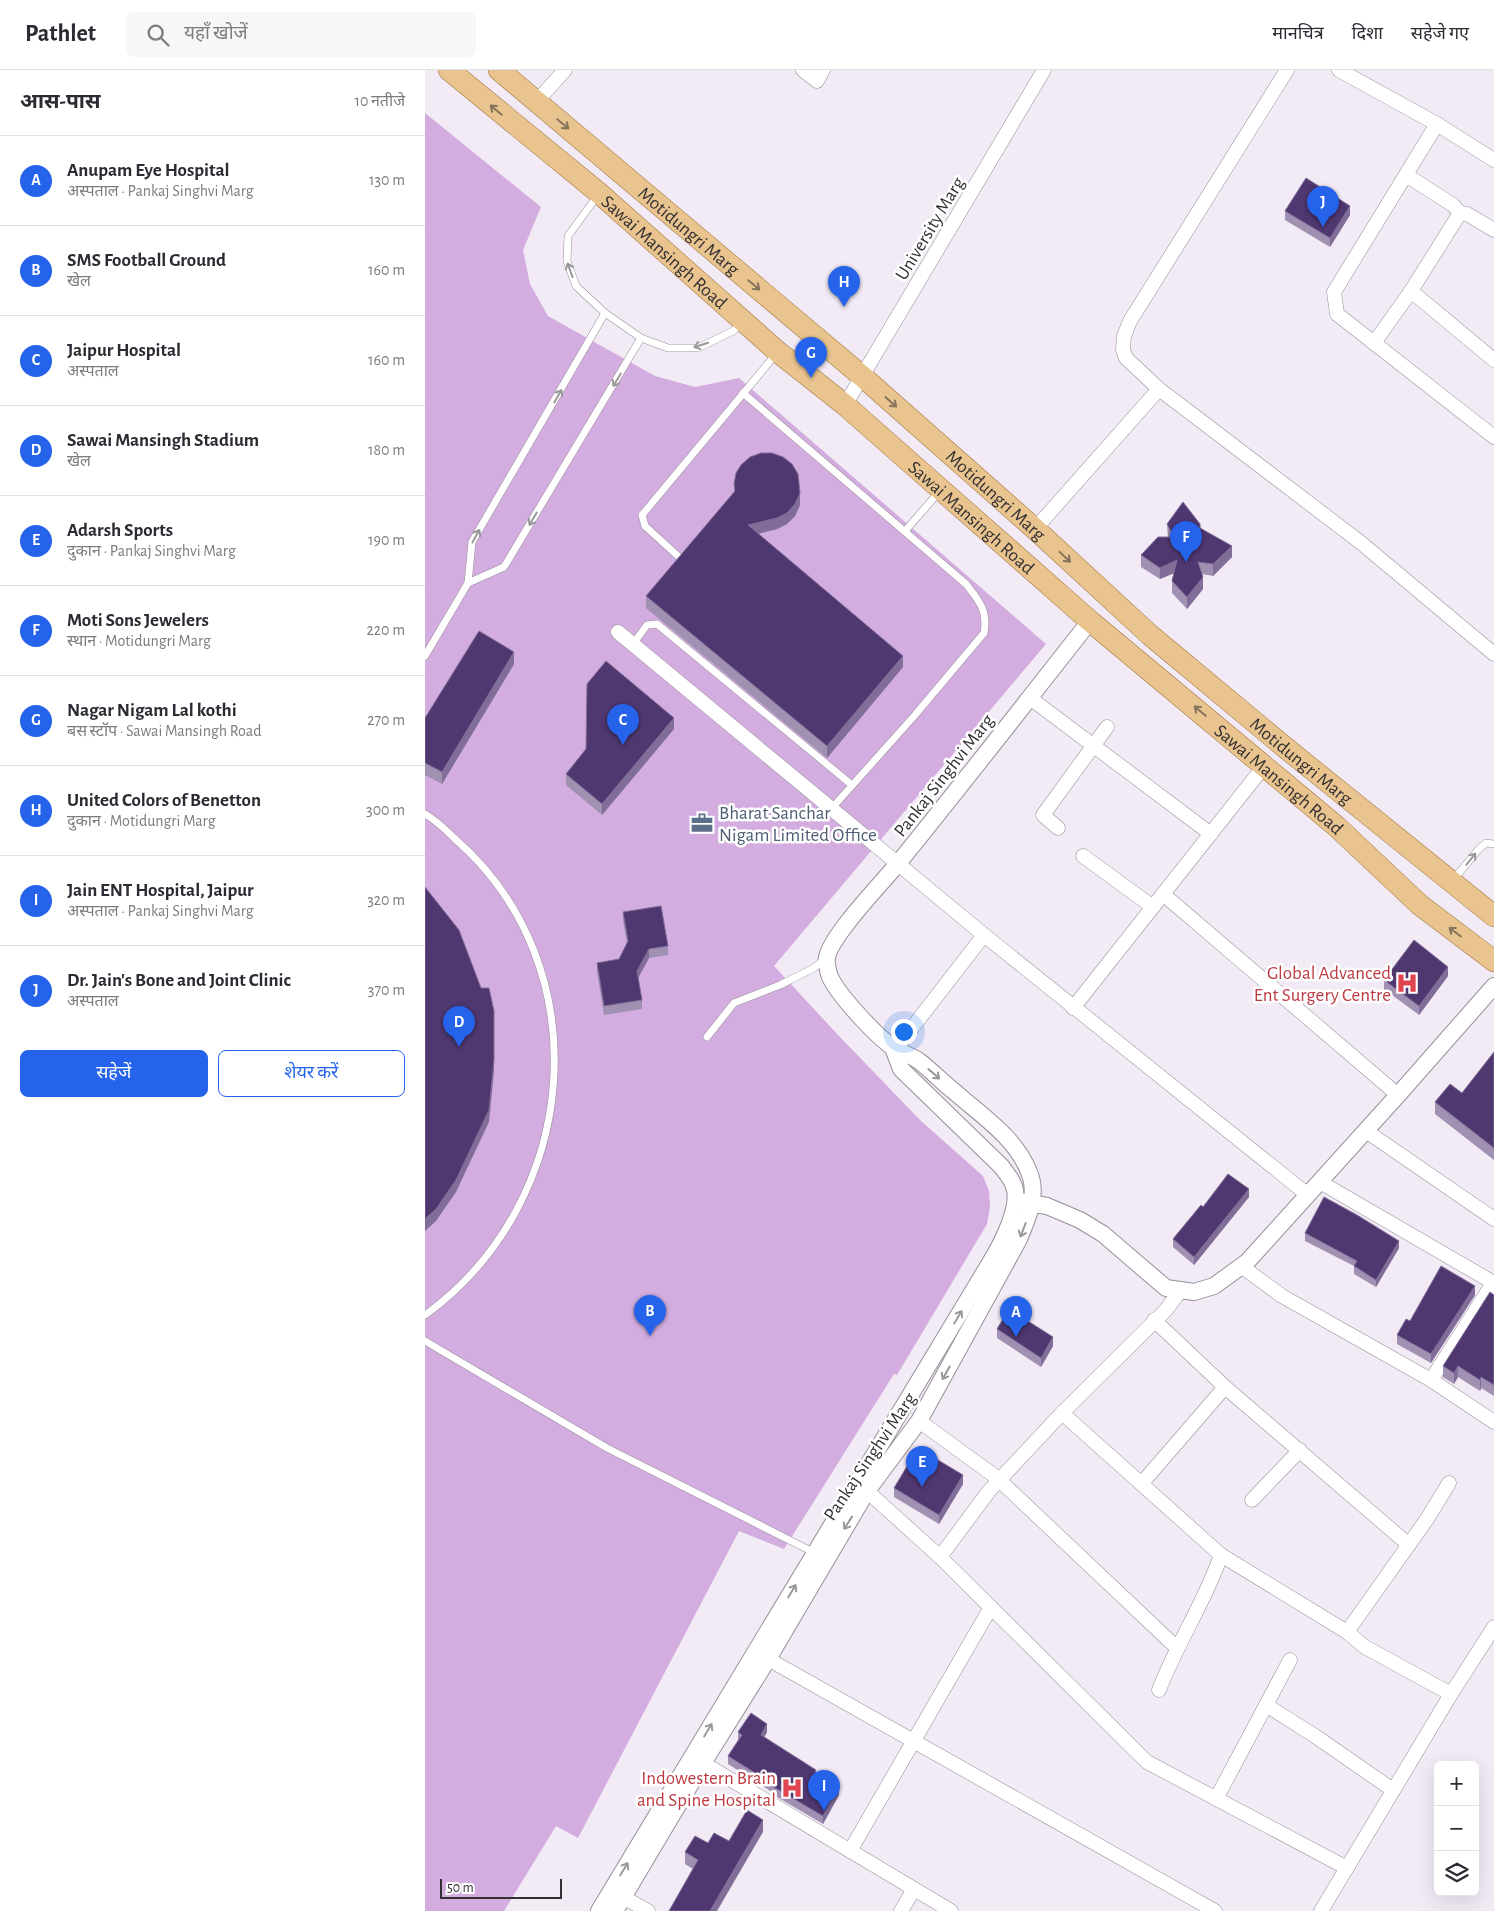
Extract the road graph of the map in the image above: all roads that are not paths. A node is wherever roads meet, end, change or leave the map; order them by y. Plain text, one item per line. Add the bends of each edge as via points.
1 (449, 70) edge
2 (499, 70) edge
3 (565, 70) edge
4 (803, 70) edge
5 (1045, 70) edge
6 (1287, 70) edge
7 (1339, 70) edge
8 (820, 76) edge
9 (537, 101) junction
10 (1437, 124) junction
11 (1494, 160) edge
12 (1406, 175) junction
13 (599, 193) junction
14 (1460, 213) junction
15 (1494, 230) edge
16 (1411, 291) junction
17 (605, 313) junction
18 (743, 322) junction
19 (641, 338) junction
20 (1373, 342) junction
21 (778, 352) junction
22 (1494, 360) edge
23 (863, 377) junction
24 (1159, 389) junction
25 (743, 393) junction
26 (845, 405) junction
27 (1494, 437) edge
28 (941, 489) junction
29 (1035, 529) junction
30 (905, 531) junction
31 (679, 557) edge
32 (468, 583) junction
33 (1090, 621) junction
34 (618, 632) dead end
35 (633, 644) junction
36 (1494, 654) edge
37 (425, 656) edge
38 (1030, 698) junction
39 (1107, 727) dead end
40 (1094, 746) junction
41 (1265, 766) junction
42 (852, 785) junction
43 (832, 808) junction
44 (425, 814) edge
45 (1058, 828) dead end
46 (1211, 834) junction
47 (1494, 844) edge
48 (1083, 856) dead end
49 (899, 863) junction
50 (1452, 882) junction
51 (1163, 894) junction
52 (1153, 907) junction
53 (1494, 916) edge
54 (983, 935) junction
55 (827, 958) junction
56 (1494, 961) edge
57 (1494, 986) edge
58 (1073, 1008) junction
59 (707, 1037) dead end
60 (893, 1048) junction
61 (1398, 1095) junction
62 (1366, 1131) junction
63 (1319, 1182) junction
64 (1308, 1195) junction
65 (1024, 1202) junction
66 (1494, 1219) edge
67 (1241, 1266) junction
68 (1493, 1283) edge
69 (1179, 1291) junction
70 (425, 1315) edge
71 (1154, 1320) junction
72 (425, 1341) edge
73 (1431, 1380) junction
74 (1225, 1387) junction
75 (902, 1409) junction
76 (1062, 1413) junction
77 (919, 1421) junction
78 (1494, 1422) edge
79 (1300, 1450) junction
80 (999, 1480) junction
81 (1142, 1483) junction
82 (1449, 1483) dead end
83 (862, 1487) junction
84 (1252, 1500) dead end
85 (1409, 1545) junction
86 (815, 1553) junction
87 (1221, 1555) junction
88 (940, 1557) junction
89 (991, 1607) junction
90 (1494, 1627) edge
91 (1347, 1632) junction
92 (1177, 1648) junction
93 (762, 1656) junction
94 (1290, 1660) dead end
95 (1159, 1690) dead end
96 (1451, 1694) junction
97 (1266, 1705) junction
98 (913, 1742) junction
99 (697, 1759) junction
100 (1393, 1790) junction
101 (1216, 1799) junction
102 (850, 1851) junction
103 (1347, 1868) junction
104 (914, 1889) junction
105 (619, 1904) edge
106 (599, 1911) edge
107 (649, 1911) edge
108 (901, 1911) edge
109 (951, 1911) edge
110 (1215, 1911) edge
111 (1321, 1911) edge

13 -> 1 main road, Sawai Mansingh Road
2 - 9 main road, Motidungri Marg
3 - 9 street
4 - 8 street
5 - 23 street, University Marg
6 - 24 street via 1130,320 1124,336 1126,358
7 - 10 street
9 -> 23 main road, Motidungri Marg
10 - 11 street
10 - 12 street
12 - 14 street
12 - 20 street via 1335,292 1337,314
17 -> 13 lane via 576,286 567,261 568,236
13 - 18 main road, Sawai Mansingh Road
14 - 15 street
14 - 16 street
16 - 20 street
16 - 22 street
17 - 19 lane
32 -> 17 lane via 472,542
18 -> 19 lane via 733,331 698,348 668,348
18 - 21 main road, Sawai Mansingh Road
19 -> 32 lane via 504,567
20 - 27 street
21 - 25 lane
21 - 26 main road, Sawai Mansingh Road
23 - 26 street, University Marg
23 -> 29 main road, Motidungri Marg
24 - 29 street
24 - 36 street via 1360,542
25 - 30 lane
25 - 31 lane via 642,515 645,526
26 - 28 main road, Sawai Mansingh Road
28 - 30 lane
28 - 33 main road, Sawai Mansingh Road
29 -> 50 main road, Motidungri Marg via 1150,635
30 - 42 lane via 967,584 982,606 986,622 984,633
32 - 37 lane
33 - 38 street, Pankaj Singhvi Marg
41 -> 33 main road, Sawai Mansingh Road
34 - 35 street
35 - 42 lane via 647,625 657,624
35 - 43 street
38 - 40 street
38 - 49 street, Pankaj Singhvi Marg
39 - 40 street
40 - 45 street via 1043,815
40 - 46 street
41 - 46 street
56 -> 41 main road, Sawai Mansingh Road via 1420,905 1336,826
42 - 43 lane
43 - 49 street
44 - 70 lane via 491,874 520,920 547,993 555,1057 552,1107 546,1136 523,1199 484,1260 454,1292
46 - 51 street
50 -> 47 lane via 1479,848 1486,843
48 - 52 street
49 - 54 street
49 - 55 street, Pankaj Singhvi Marg via 843,928
50 - 53 main road, Motidungri Marg
51 - 52 street
51 - 61 street
52 - 58 street
54 - 58 street
54 - 60 street via 898,1046
55 - 59 lane via 780,986 734,1003
55 - 60 street, Pankaj Singhvi Marg via 829,975 841,994
57 - 61 street
58 - 64 street
60 - 65 street, Pankaj Singhvi Marg via 901,1068 1002,1167
60 -> 65 street, Pankaj Singhvi Marg via 918,1060 1006,1136 1030,1172 1033,1193
61 - 62 street
62 - 63 street
62 - 66 street
63 - 64 street
63 - 68 street
64 - 67 street
65 - 69 street via 1047,1206 1080,1220 1103,1234 1166,1288
75 -> 65 street, Pankaj Singhvi Marg
65 -> 77 street, Pankaj Singhvi Marg via 1018,1241
67 - 69 street via 1214,1286 1194,1292
67 - 73 street via 1282,1296
68 - 73 street
69 - 71 street
71 - 74 street
71 - 76 street
72 - 86 lane via 607,1448
73 - 78 street
74 - 79 street
74 - 81 street
75 - 77 street
75 - 83 street, Pankaj Singhvi Marg
76 - 80 street
76 - 81 street
77 - 80 street
77 - 83 street, Pankaj Singhvi Marg
79 - 84 street
79 - 85 street
80 - 88 street
80 - 92 street
81 - 87 street
82 - 85 street
83 - 86 street, Pankaj Singhvi Marg
83 - 88 street
83 -> 93 street, Pankaj Singhvi Marg
85 - 91 street
93 -> 86 street, Pankaj Singhvi Marg
87 - 91 street
87 - 92 street via 1213,1578
88 - 89 street
89 - 98 street
89 - 101 street via 1147,1762
90 - 96 street
91 - 96 street via 1365,1647
92 - 95 street
93 - 98 street
93 - 99 street, Pankaj Singhvi Marg
94 - 97 street
96 - 100 street
97 - 100 street
97 - 101 street
98 - 102 street
98 - 110 street
99 - 102 street
99 - 105 street, Pankaj Singhvi Marg
106 -> 99 street, Pankaj Singhvi Marg
100 - 103 street
101 - 103 street
102 - 104 street
103 - 111 street
104 - 108 street
104 - 109 street
105 - 107 street

